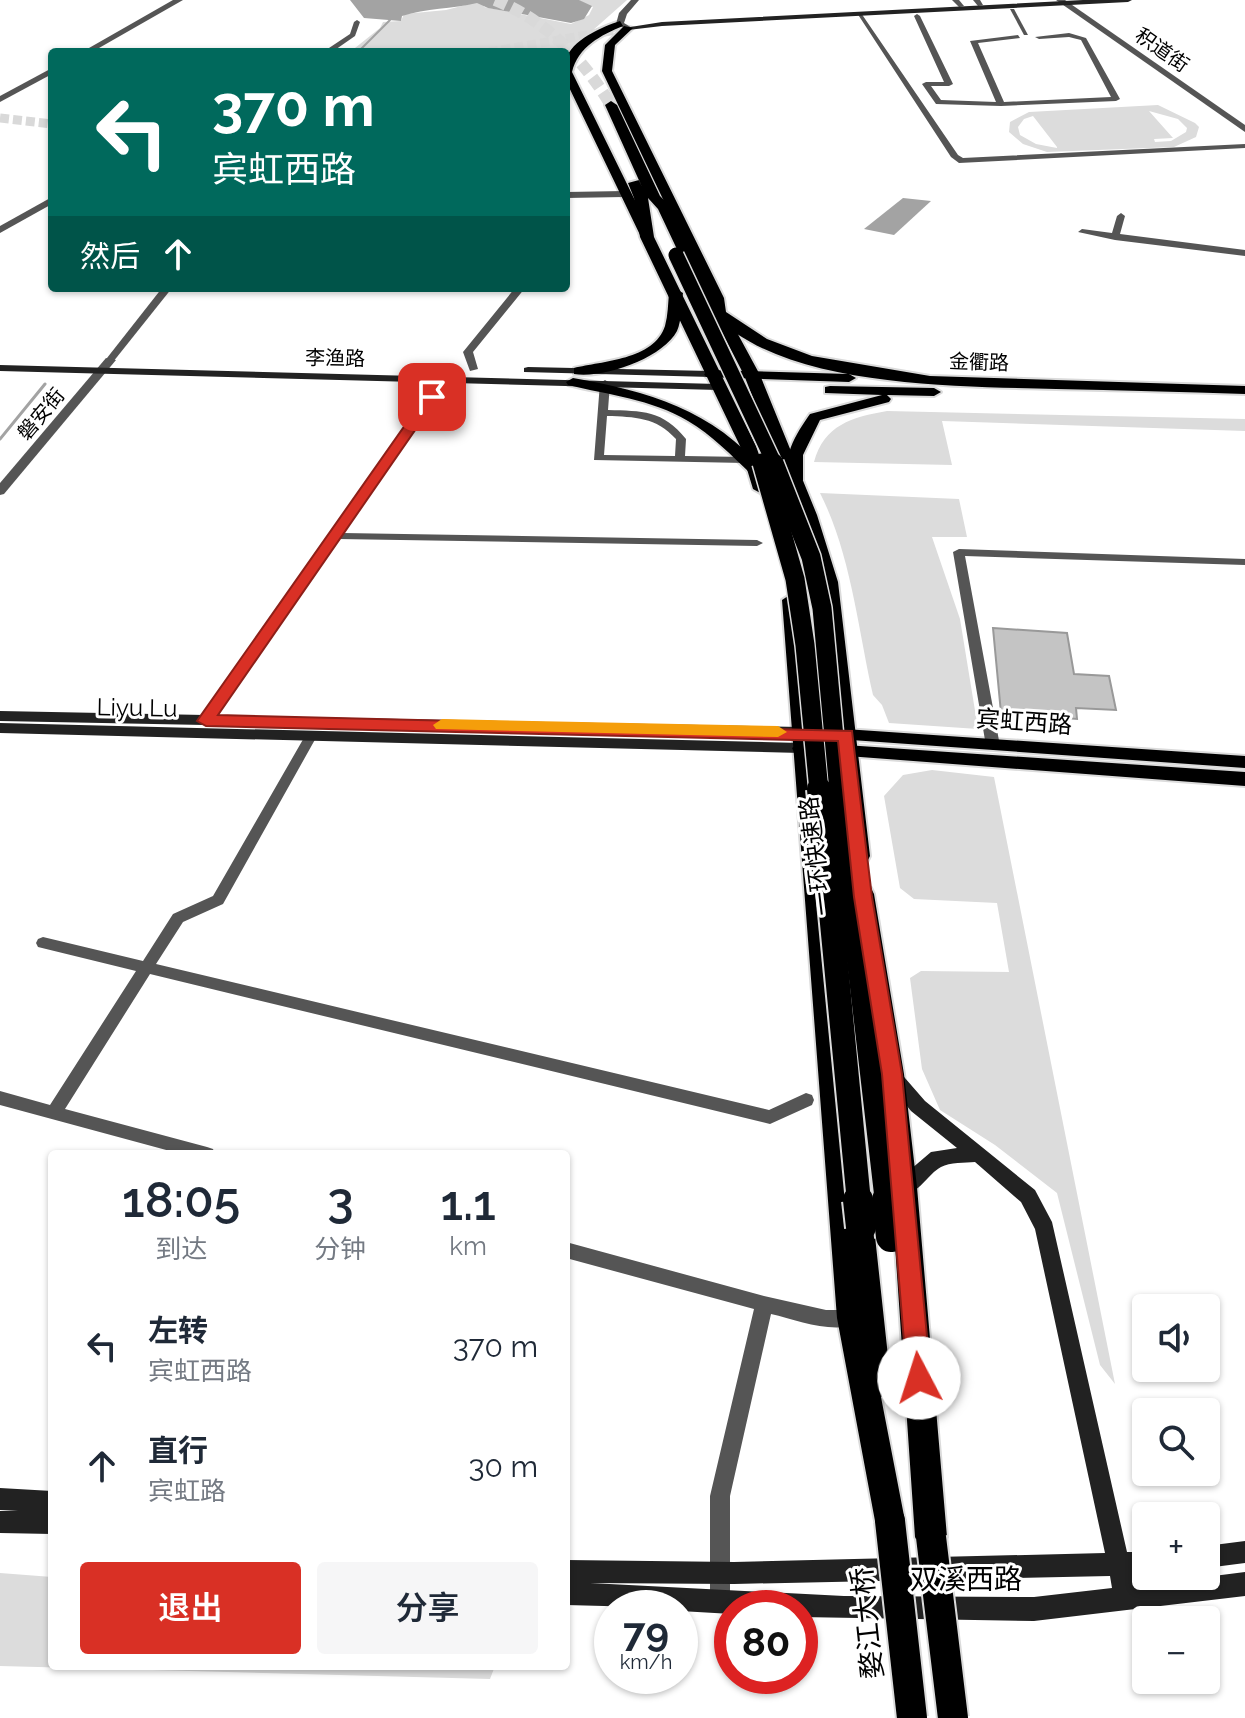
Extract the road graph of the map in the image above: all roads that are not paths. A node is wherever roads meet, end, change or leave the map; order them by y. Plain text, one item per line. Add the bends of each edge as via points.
1 (179, 0) edge
2 (635, 0) edge
3 (1080, 0) edge
4 (1128, 0) edge
5 (1062, 1) edge
6 (978, 2) edge
7 (958, 3) edge
8 (1012, 10) dead end
9 (859, 14) junction
10 (917, 16) dead end
11 (357, 22) dead end
12 (624, 26) junction
13 (1039, 37) dead end
14 (93, 48) edge
15 (333, 48) edge
16 (590, 56) junction
17 (570, 61) tunnel mouth
18 (48, 73) edge
19 (571, 92) edge
20 (0, 99) edge
21 (1001, 104) junction
22 (604, 106) tunnel mouth
23 (1245, 129) edge
24 (1245, 146) edge
25 (624, 194) junction
26 (570, 195) edge
27 (647, 198) junction
28 (48, 202) edge
29 (1121, 216) dead end
30 (0, 230) edge
31 (1082, 232) dead end
32 (647, 237) junction
33 (1115, 237) junction
34 (1245, 253) edge
35 (671, 254) junction
36 (164, 292) edge
37 (517, 292) edge
38 (676, 293) junction
39 (720, 314) junction
40 (0, 357) edge
41 (106, 365) junction
42 (0, 368) edge
43 (473, 369) junction
44 (576, 377) junction
45 (444, 379) junction
46 (714, 380) junction
47 (928, 380) junction
48 (754, 381) junction
49 (605, 386) junction
50 (1245, 390) edge
51 (914, 392) junction
52 (1245, 401) edge
53 (603, 413) junction
54 (680, 459) junction
55 (750, 466) junction
56 (795, 480) junction
57 (0, 491) edge
58 (335, 536) junction
59 (757, 543) dead end
60 (1245, 562) edge
61 (0, 716) edge
62 (206, 721) junction
63 (0, 728) edge
64 (311, 736) junction
65 (800, 740) junction
66 (847, 743) junction
67 (993, 746) junction
68 (1245, 762) edge
69 (1245, 779) edge
70 (43, 943) dead end
71 (146, 968) junction
72 (892, 1074) junction
73 (0, 1098) edge
74 (806, 1100) dead end
75 (54, 1113) junction
76 (192, 1150) edge
77 (978, 1154) junction
78 (904, 1187) junction
79 (570, 1251) edge
80 (764, 1304) junction
81 (851, 1318) junction
82 (0, 1499) edge
83 (48, 1502) edge
84 (890, 1521) junction
85 (0, 1522) edge
86 (48, 1523) edge
87 (931, 1537) junction
88 (1245, 1552) edge
89 (1220, 1555) edge
90 (1132, 1564) edge
91 (1119, 1565) junction
92 (570, 1571) edge
93 (720, 1573) junction
94 (1245, 1584) edge
95 (720, 1590) edge
96 (570, 1593) edge
97 (1126, 1599) junction
98 (714, 1601) edge
99 (818, 1607) edge
100 (912, 1718) edge
101 (953, 1718) edge

1 - 14 street
2 - 12 street via 623,13
3 - 5 main road
4 - 5 main road
5 - 6 main road
5 - 9 main road
5 - 23 street, 积道街
6 - 7 main road
7 - 12 main road
8 - 21 street via 1022,35 974,41
9 - 12 main road
9 - 24 street via 962,161
10 - 21 street via 949,84 926,84 934,99
11 - 15 street via 353,35
12 - 16 main road
12 - 16 main road via 601,30
13 - 21 street via 1084,39 1116,99
16 - 17 main road
16 - 39 main road via 607,71 717,298
18 - 20 street
19 - 25 main road
22 - 27 highway
25 - 26 street
25 - 32 main road
27 - 32 highway
27 - 35 highway, 一环快速路
27 - 39 highway via 664,207 707,298
28 - 30 street
29 - 33 street
31 - 33 street
32 - 38 highway
33 - 34 street
35 - 84 highway, 一环快速路, bridge via 762,463 795,579
35 - 87 highway, 一环快速路, bridge via 785,486 811,557 822,608 891,1237
36 - 41 street
37 - 43 street via 468,352
38 - 44 main road via 671,329 662,341
38 - 46 highway
39 - 47 main road via 766,344 793,354
39 - 48 highway
40 - 41 main road, 李渔路
41 - 42 main road, 李渔路
41 - 43 main road, 李渔路
41 - 45 main road, 李渔路
41 - 57 street, 磐安街
43 - 44 main road, 李渔路
44 - 45 main road, 李渔路
44 - 46 main road, 李渔路
44 - 49 main road
45 - 58 street
46 - 48 main road, 金衢路
46 - 49 main road
46 - 55 highway via 748,446
47 - 48 main road, 金衢路
47 - 50 main road, 金衢路
48 - 51 main road, 金衢路
48 - 56 highway
49 - 53 street
49 - 55 main road via 673,406 709,428
51 - 52 main road, 金衢路
51 - 56 main road via 815,417 800,441 793,464
53 - 54 street via 662,419 681,439
53 - 54 street via 598,458
54 - 55 street
55 - 65 highway via 791,599
56 - 66 highway via 829,582
58 - 59 street
58 - 62 street
60 - 67 street via 959,552
61 - 62 main road
62 - 65 main road
63 - 64 main road, Liyu Lu
64 - 65 main road, Liyu Lu
64 - 71 street via 218,900 178,918
65 - 66 main road, 宾虹西路
65 - 81 highway
66 - 67 main road, 宾虹西路
66 - 69 main road, 宾虹西路
66 - 72 highway via 865,910
67 - 68 main road, 宾虹西路
70 - 71 street
71 - 74 street via 770,1117
71 - 75 street
72 - 77 main road via 918,1106
72 - 78 highway
73 - 75 street
75 - 76 street
77 - 78 main road via 938,1158
77 - 91 main road via 1028,1196 1045,1228
78 - 87 highway
79 - 80 street
80 - 81 street
80 - 93 street via 720,1496
81 - 84 highway
82 - 83 main road
84 - 100 highway, 婺江大桥, bridge
85 - 86 main road
87 - 101 highway, bridge
88 - 89 main road
90 - 91 main road, 双溪西路
91 - 93 main road, 双溪西路
91 - 97 main road
92 - 93 main road, 双溪西路
93 - 95 street
94 - 97 main road, 双溪西路
96 - 98 main road, 双溪西路
97 - 99 main road, 双溪西路 via 1034,1609

